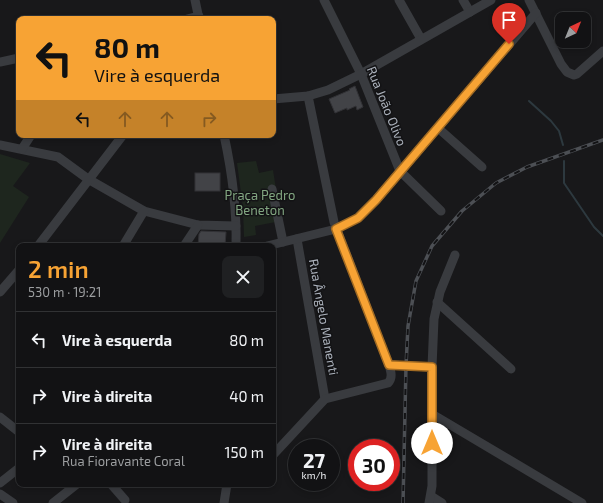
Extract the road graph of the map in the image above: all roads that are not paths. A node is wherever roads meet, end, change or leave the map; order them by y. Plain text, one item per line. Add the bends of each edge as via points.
1 (195, 0) edge
2 (324, 0) edge
3 (399, 0) edge
4 (463, 0) edge
5 (491, 0) edge
6 (529, 0) edge
7 (470, 12) junction
8 (536, 13) junction
9 (199, 16) edge
10 (421, 39) junction
11 (603, 51) edge
12 (16, 59) edge
13 (0, 62) edge
14 (361, 74) junction
15 (308, 96) junction
16 (276, 99) edge
17 (438, 128) junction
18 (29, 138) edge
19 (121, 138) edge
20 (225, 138) edge
21 (0, 145) edge
22 (22, 149) junction
23 (482, 167) dead end
24 (400, 171) junction
25 (88, 179) junction
26 (272, 189) dead end
27 (441, 211) dead end
28 (144, 212) junction
29 (198, 225) junction
30 (236, 226) junction
31 (336, 229) junction
32 (297, 239) junction
33 (283, 242) junction
34 (40, 243) edge
35 (125, 243) edge
36 (186, 243) edge
37 (236, 243) edge
38 (276, 244) edge
39 (455, 255) dead end
40 (16, 273) edge
41 (0, 292) edge
42 (437, 302) junction
43 (389, 365) junction
44 (432, 367) junction
45 (511, 369) dead end
46 (325, 399) junction
47 (432, 414) junction
48 (0, 417) edge
49 (16, 430) edge
50 (276, 452) edge
51 (16, 470) edge
52 (0, 483) edge
53 (73, 487) edge
54 (114, 487) edge
55 (227, 487) edge
56 (0, 494) edge
57 (125, 500) dead end
58 (430, 500) edge
59 (569, 500) edge
60 (12, 503) edge
61 (53, 503) edge
62 (224, 503) edge
63 (442, 503) edge
64 (582, 503) edge

1 - 9 street
2 - 14 street, Rua João Olivo
3 - 10 street
4 - 7 street
5 - 7 street
6 - 8 street
7 - 10 street
8 - 11 street via 567,72 574,75 581,71
8 - 17 street
10 - 14 street
12 - 13 street
14 - 15 street via 328,90
14 - 24 street, Rua João Olivo
15 - 16 street
15 - 31 street
17 - 23 street
17 - 24 street
18 - 22 street
19 - 25 street
20 - 30 street via 232,176
21 - 22 street
22 - 25 street via 58,156
24 - 27 street, Rua João Olivo
24 - 31 street via 358,218
25 - 28 street
25 - 34 street
26 - 33 street
28 - 29 street
28 - 35 street
29 - 30 street
29 - 36 street
30 - 37 street
31 - 32 street
31 - 43 street
32 - 33 street
32 - 46 street, Rua Ângelo Manenti
33 - 38 street
39 - 42 street
40 - 41 street
42 - 44 street
42 - 45 street
43 - 44 street
43 - 46 street via 391,380 388,383
44 - 47 street
46 - 50 street
47 - 58 street
47 - 59 street
48 - 49 street
51 - 52 street
53 - 61 street
54 - 57 street
55 - 62 street
56 - 60 street
58 - 63 street
59 - 64 street

